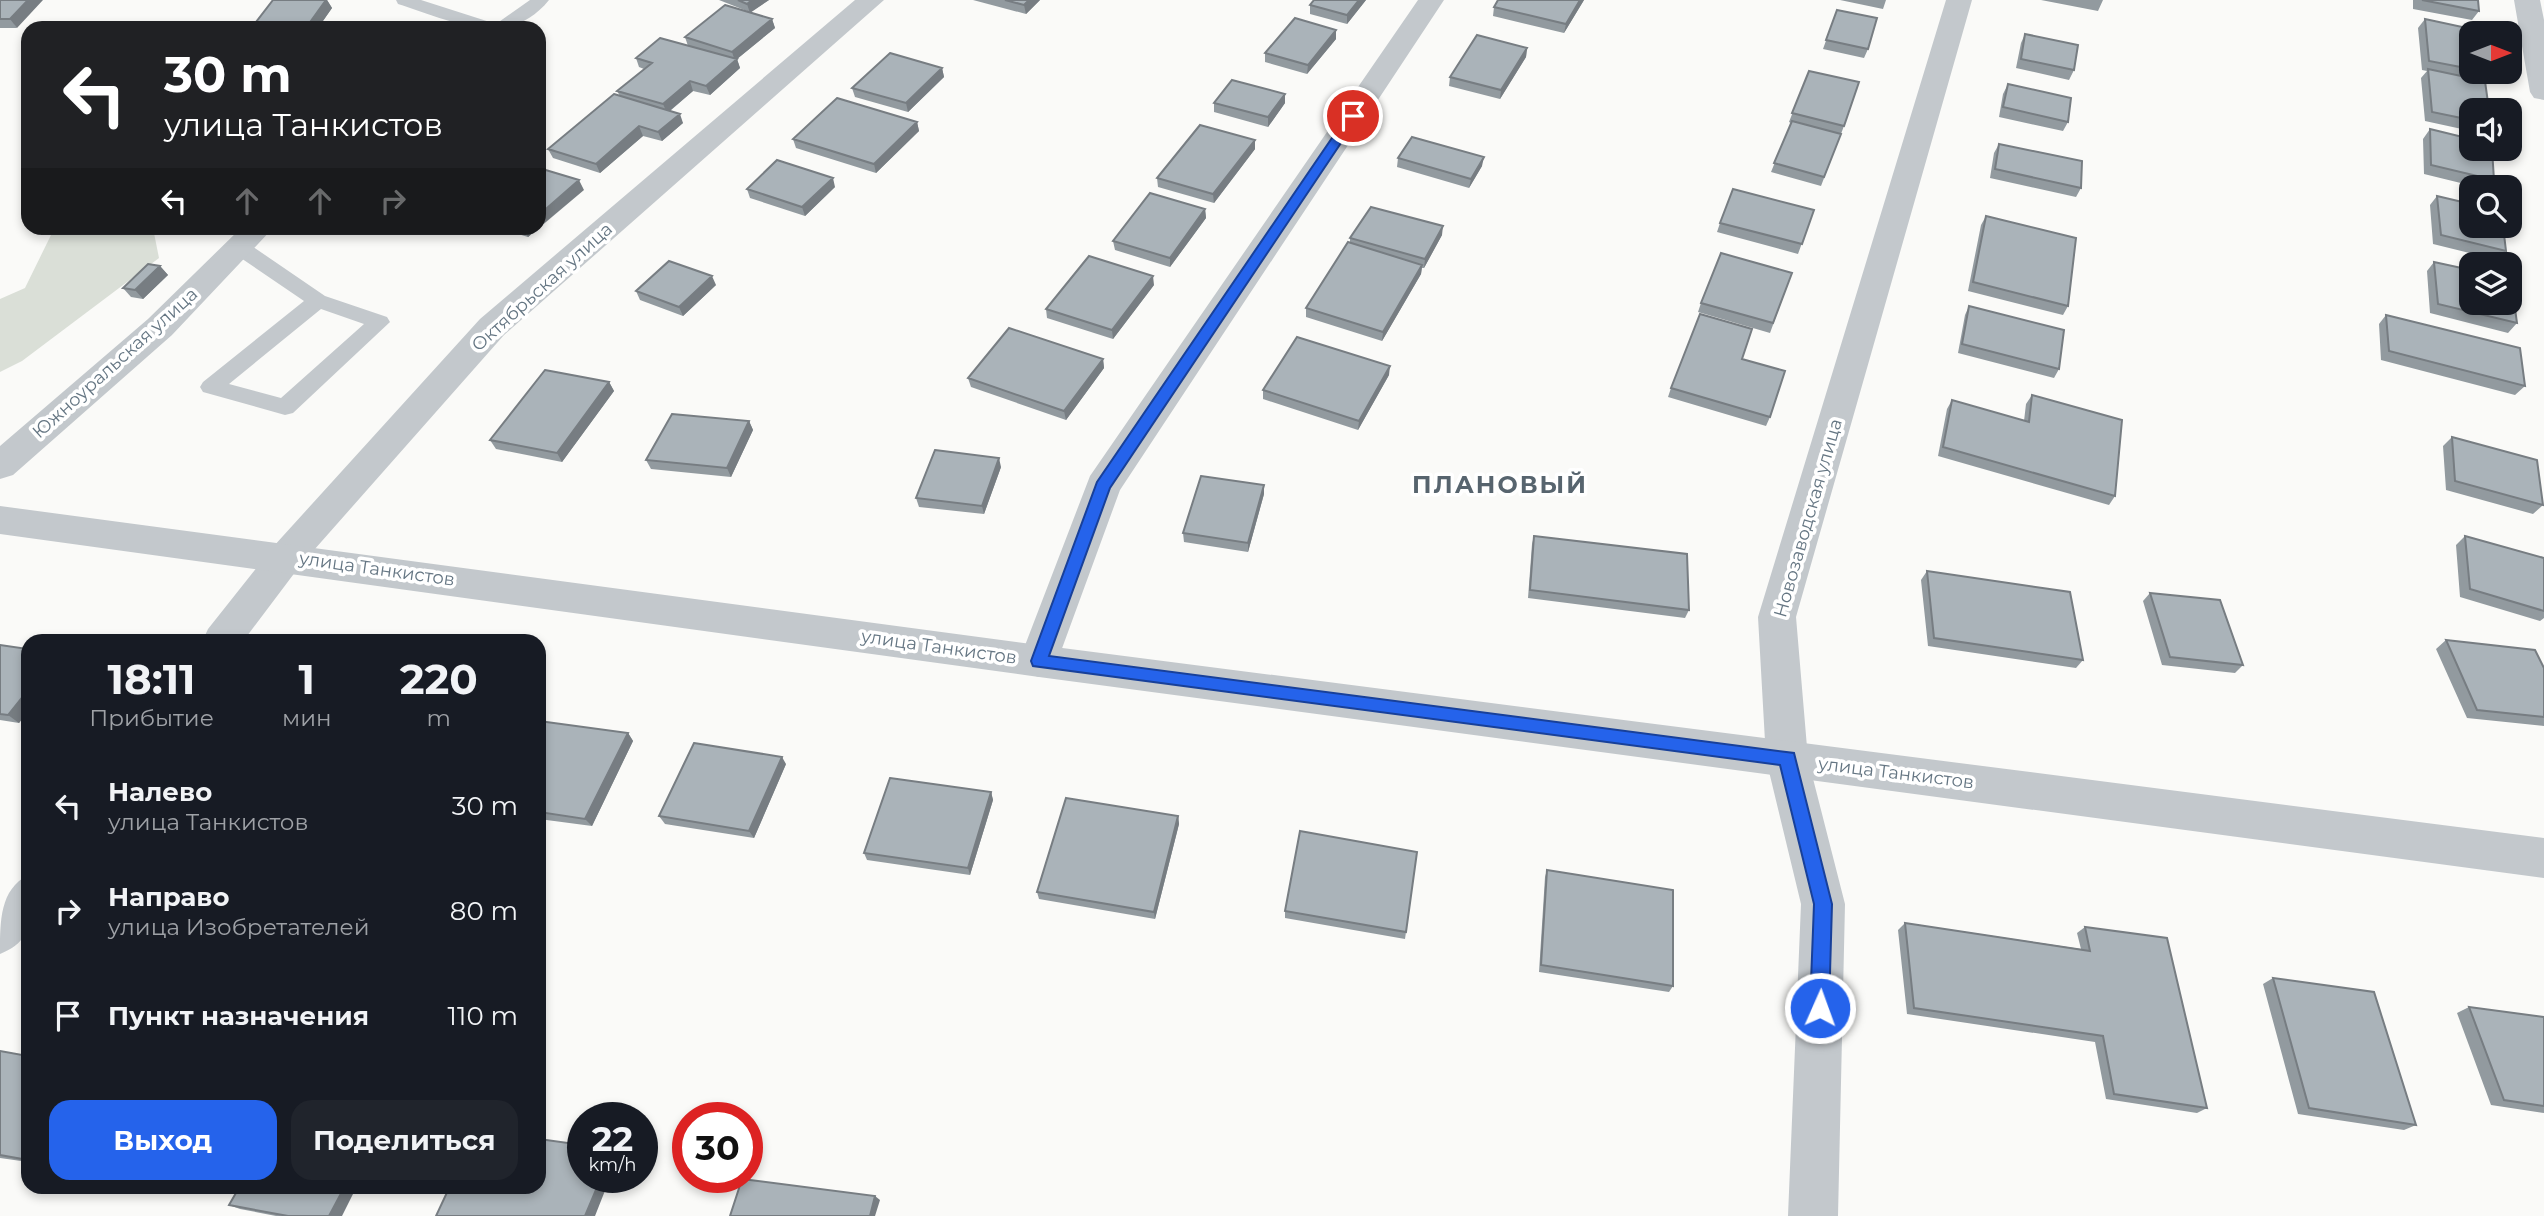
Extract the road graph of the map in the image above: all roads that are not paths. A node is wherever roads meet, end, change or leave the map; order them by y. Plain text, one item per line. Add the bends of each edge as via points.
1 (404, 0) edge
2 (541, 0) edge
3 (871, 0) edge
4 (1431, 0) edge
5 (1959, 0) edge
6 (2527, 0) edge
7 (468, 21) edge
8 (512, 21) edge
9 (2544, 92) edge
10 (248, 237) edge
11 (318, 301) junction
12 (0, 466) edge
13 (0, 520) edge
14 (286, 557) junction
15 (227, 634) edge
16 (1039, 661) junction
17 (1787, 758) junction
18 (2544, 858) edge
19 (21, 905) edge
20 (0, 933) edge
21 (1813, 1216) edge

1 - 7 lane
2 - 8 lane
3 - 14 street, Октябрьская улица via 492,327
4 - 16 street via 1103,486
5 - 17 street, Новозаводская улица via 1777,617
6 - 9 street
10 - 11 lane
10 - 12 street, Южноуральская улица via 160,327
11 - 11 lane via 233,370 211,387 285,407 380,321
13 - 14 street, улица Танкистов
14 - 15 street, Октябрьская улица
14 - 16 street, улица Танкистов
16 - 17 street, улица Танкистов
17 - 18 street, улица Танкистов
17 - 21 street, Новозаводская улица via 1823,904
19 - 20 street

